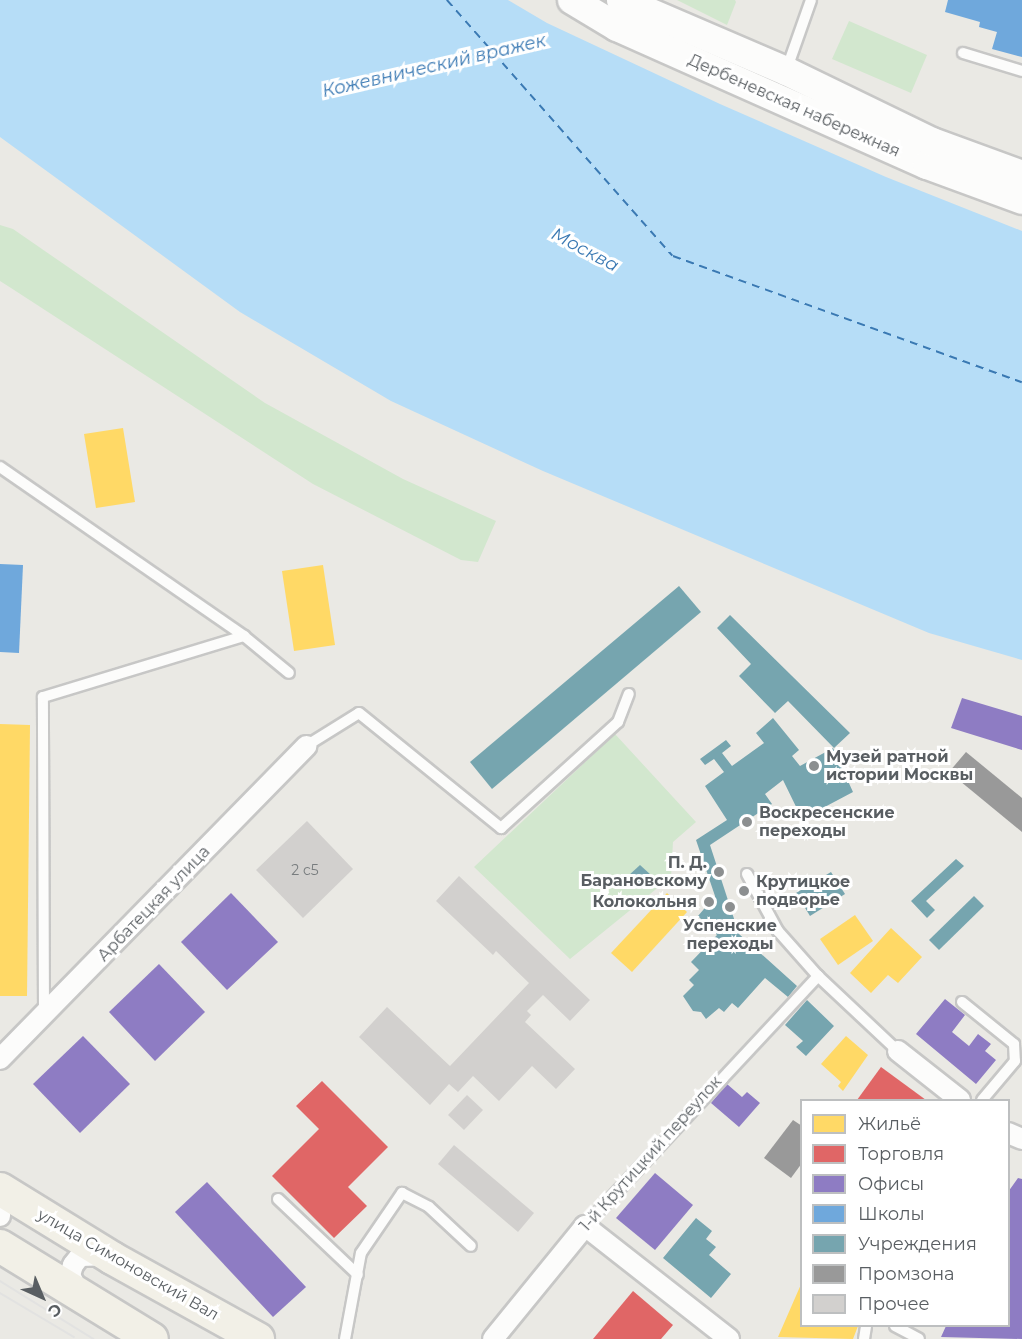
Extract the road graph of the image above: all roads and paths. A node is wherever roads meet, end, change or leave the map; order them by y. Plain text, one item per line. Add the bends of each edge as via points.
1 (572, 0) edge
2 (621, 0) edge
3 (812, 0) edge
4 (963, 53) dead end
5 (786, 71) junction
6 (1022, 71) edge
7 (1022, 175) edge
8 (1022, 200) edge
9 (0, 467) edge
10 (244, 636) junction
11 (290, 673) dead end
12 (629, 694) dead end
13 (306, 747) joint
14 (747, 874) dead end
15 (818, 976) junction
16 (962, 1002) dead end
17 (44, 1017) junction
18 (898, 1051) joint
19 (0, 1059) edge
20 (958, 1099) edge
21 (984, 1099) edge
22 (0, 1190) edge
23 (278, 1199) dead end
24 (0, 1216) edge
25 (585, 1226) junction
26 (0, 1246) edge
27 (471, 1246) dead end
28 (112, 1258) junction
29 (358, 1275) junction
30 (88, 1302) junction
31 (897, 1327) edge
32 (153, 1339) edge
33 (258, 1339) edge
34 (345, 1339) edge
35 (493, 1339) edge
36 (729, 1339) edge
37 (919, 1339) edge

1 - 8 main road, Дербеневская набережная via 617,27 895,150
2 - 5 main road, Дербеневская набережная
3 - 5 lane
4 - 6 lane
5 - 7 main road, Дербеневская набережная via 932,142
9 - 10 lane
10 - 11 lane
10 - 17 lane via 43,697
12 - 13 lane via 618,722 501,828 359,713
13 - 17 street, Арбатецкая улица
14 - 15 lane via 778,931
15 - 18 lane
15 - 25 lane, 1-й Крутицкий переулок
16 - 21 lane via 1014,1044 1015,1061
17 - 19 street, Арбатецкая улица
18 - 20 street
22 - 24 street
22 - 28 main road, улица Симоновский Вал
23 - 29 lane
25 - 35 street, 1-й Крутицкий переулок
25 - 36 street
26 - 30 main road
27 - 29 lane via 429,1207 402,1193 360,1253
28 - 30 street via 89,1254 73,1265 72,1284
28 - 33 main road, улица Симоновский Вал
29 - 34 lane
30 - 32 main road
31 - 37 lane

